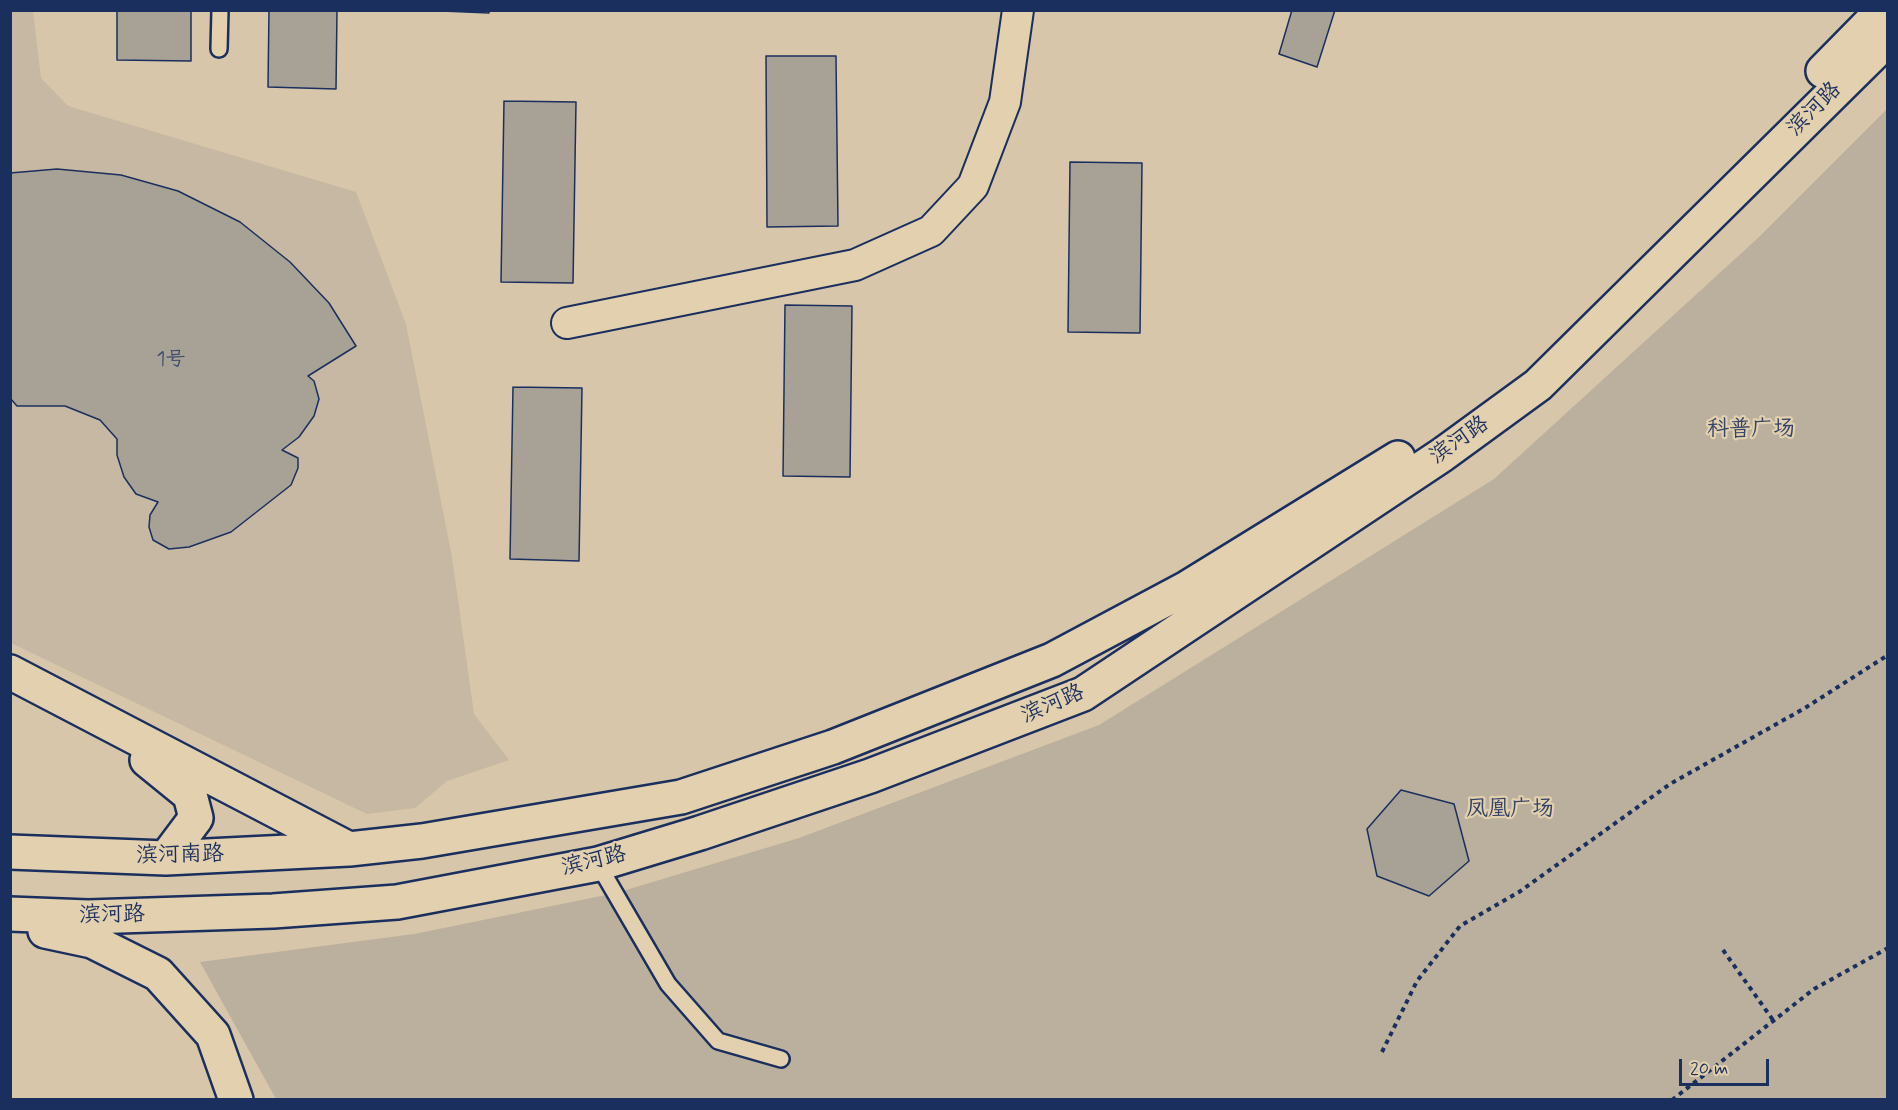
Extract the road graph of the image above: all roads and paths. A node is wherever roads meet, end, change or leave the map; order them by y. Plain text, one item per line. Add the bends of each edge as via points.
1 (220, 10) edge
2 (1018, 10) edge
3 (1883, 10) edge
4 (1887, 39) edge
5 (219, 48) dead end
6 (567, 323) dead end
7 (1887, 655) edge
8 (10, 672) edge
9 (10, 694) edge
10 (349, 849) junction
11 (10, 852) edge
12 (166, 858) junction
13 (598, 864) junction
14 (10, 914) edge
15 (10, 924) edge
16 (1887, 948) edge
17 (1723, 950) dead end
18 (1773, 1020) junction
19 (1382, 1052) dead end
20 (781, 1059) dead end
21 (236, 1100) edge
22 (1672, 1100) edge

1 - 5 lane
2 - 6 street via 1005,102 973,186 931,231 855,265
3 - 10 main road, 滨河路 via 1526,367 1423,443 1187,588 1052,660 833,747 681,797 422,841
4 - 13 main road, 滨河路 via 1538,385 1442,455 1083,694 870,776
7 - 19 path via 1805,708 1670,784 1519,892 1460,926 1417,981
8 - 10 main road
9 - 12 main road via 153,763 190,795 196,818
10 - 12 main road, 滨河南路
11 - 12 main road, 滨河南路
13 - 14 main road, 滨河路 via 398,902 100,917
13 - 20 lane via 668,984 718,1041
15 - 21 main road via 92,941 158,974 213,1035
16 - 18 path via 1814,989
17 - 18 path
18 - 22 path

